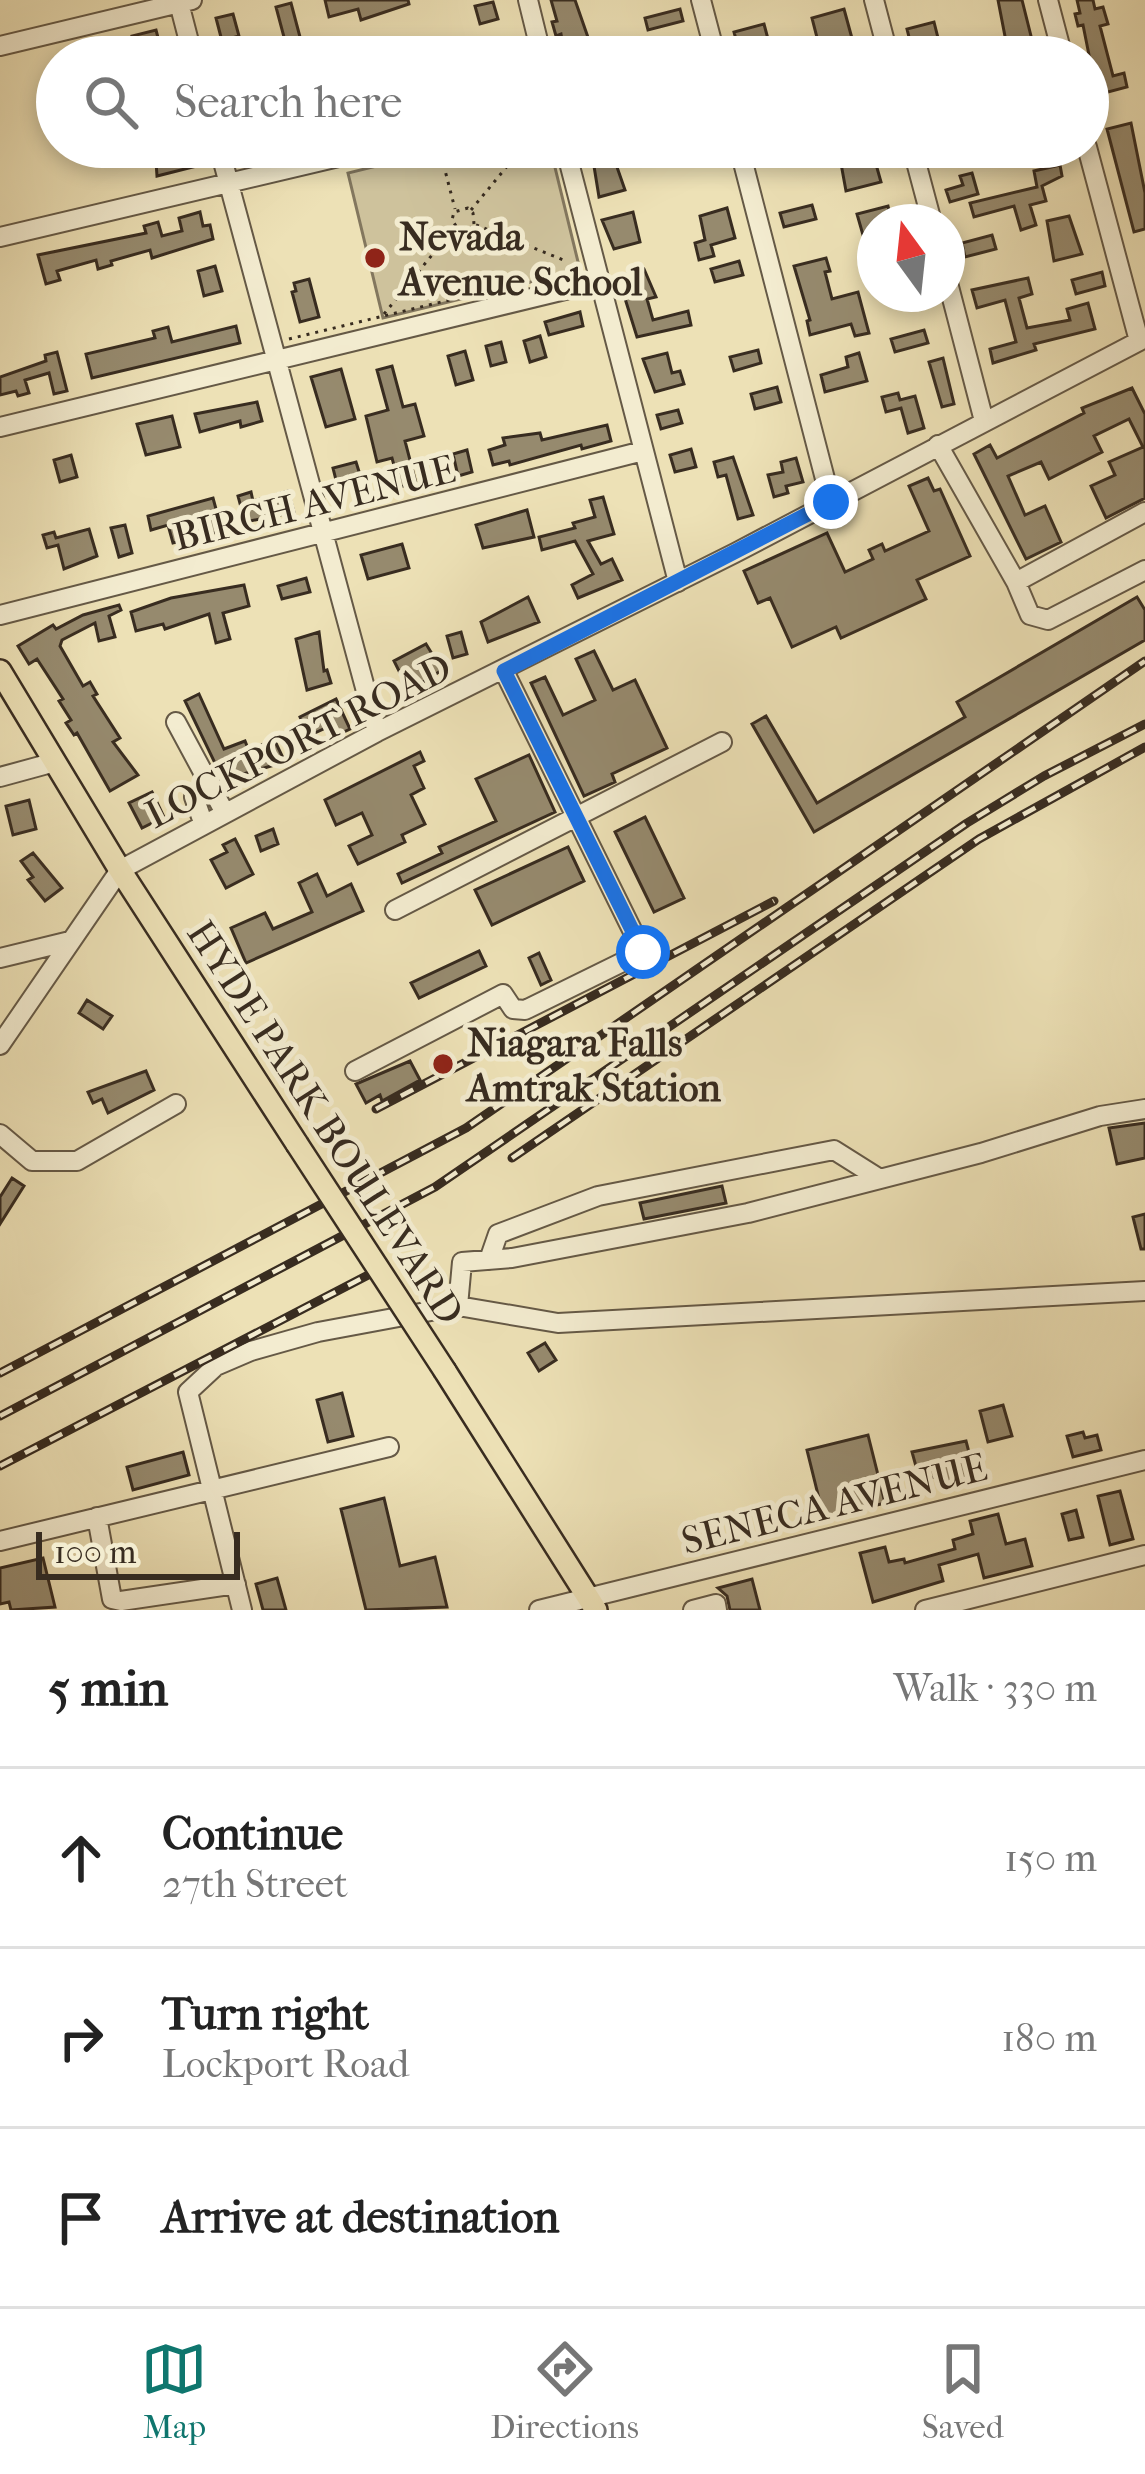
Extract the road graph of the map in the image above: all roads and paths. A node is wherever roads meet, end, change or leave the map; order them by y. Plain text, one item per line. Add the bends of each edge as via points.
1 (528, 0) edge
2 (701, 0) edge
3 (874, 0) edge
4 (1048, 0) edge
5 (185, 2) edge
6 (42, 36) edge
7 (191, 36) edge
8 (537, 36) edge
9 (710, 36) edge
10 (883, 36) edge
11 (1057, 36) edge
12 (36, 37) edge
13 (0, 46) edge
14 (224, 168) edge
15 (295, 168) edge
16 (444, 168) edge
17 (506, 168) edge
18 (569, 168) edge
19 (745, 168) edge
20 (918, 168) edge
21 (1093, 168) edge
22 (229, 184) junction
23 (927, 204) edge
24 (471, 210) junction
25 (455, 211) junction
26 (474, 224) junction
27 (455, 227) junction
28 (0, 236) edge
29 (566, 261) dead end
30 (591, 275) junction
31 (956, 312) edge
32 (381, 317) junction
33 (287, 339) dead end
34 (1142, 340) edge
35 (275, 360) junction
36 (984, 421) junction
37 (0, 427) edge
38 (938, 446) junction
39 (643, 451) junction
40 (831, 502) junction
41 (1145, 512) edge
42 (323, 535) junction
43 (1145, 570) edge
44 (678, 582) junction
45 (1016, 582) junction
46 (0, 615) edge
47 (0, 671) edge
48 (504, 671) junction
49 (176, 722) dead end
50 (376, 732) junction
51 (722, 742) dead end
52 (55, 762) junction
53 (0, 777) edge
54 (210, 786) junction
55 (225, 813) junction
56 (578, 815) junction
57 (204, 825) junction
58 (120, 870) junction
59 (395, 910) dead end
60 (70, 940) junction
61 (0, 958) edge
62 (0, 1045) edge
63 (355, 1071) dead end
64 (176, 1104) dead end
65 (1145, 1109) edge
66 (0, 1135) edge
67 (880, 1179) junction
68 (489, 1260) junction
69 (1145, 1291) edge
70 (458, 1306) junction
71 (389, 1447) dead end
72 (1145, 1460) edge
73 (211, 1490) junction
74 (98, 1517) junction
75 (0, 1541) edge
76 (1145, 1555) edge
77 (236, 1584) junction
78 (592, 1604) edge
79 (242, 1610) edge
80 (538, 1610) edge
81 (693, 1610) edge
82 (717, 1610) edge
83 (925, 1610) edge

1 - 8 street
2 - 9 street
3 - 10 street
4 - 11 street
5 - 6 street
5 - 7 street
12 - 13 street
14 - 22 street
15 - 22 street
16 - 25 path
17 - 24 path
18 - 30 street
19 - 40 street
20 - 23 street
21 - 34 street
22 - 28 street
22 - 35 street
24 - 25 path
24 - 26 path
25 - 27 path
26 - 27 path
26 - 29 path
27 - 32 path
30 - 32 path
30 - 35 street
30 - 39 street
31 - 36 street
32 - 33 path
34 - 36 street, LOCKPORT ROAD
35 - 37 street
35 - 42 street
36 - 38 street, LOCKPORT ROAD
38 - 40 street, LOCKPORT ROAD
38 - 45 street
39 - 42 street, BIRCH AVENUE
39 - 44 street
40 - 44 street, LOCKPORT ROAD
41 - 45 street
42 - 46 street, BIRCH AVENUE
42 - 50 street
43 - 45 street via 1048,620 1030,616
44 - 48 street, LOCKPORT ROAD
47 - 52 main road, HYDE PARK BOULEVARD
48 - 50 street, LOCKPORT ROAD
48 - 56 street
49 - 54 street
50 - 55 street, LOCKPORT ROAD
51 - 56 street
52 - 53 street
52 - 58 main road, HYDE PARK BOULEVARD
54 - 55 street
54 - 57 street via 194,797
55 - 57 street, LOCKPORT ROAD
56 - 59 street
56 - 63 street via 643,952 524,1010 513,1010 503,994
57 - 58 street, LOCKPORT ROAD
58 - 60 street
58 - 78 main road, HYDE PARK BOULEVARD, bridge
60 - 61 street
60 - 62 street
64 - 66 street via 76,1161 32,1161
65 - 67 street
67 - 68 street via 748,1213
67 - 68 street via 834,1150 732,1168 598,1196 498,1234
68 - 70 street via 462,1262
69 - 70 street via 558,1323
70 - 73 street via 318,1332 216,1366 188,1392
71 - 73 street
72 - 78 street, SENECA AVENUE
73 - 74 street
73 - 77 street
74 - 75 street
74 - 77 street via 112,1598
76 - 83 street
77 - 79 street
78 - 80 street, SENECA AVENUE
81 - 82 street

